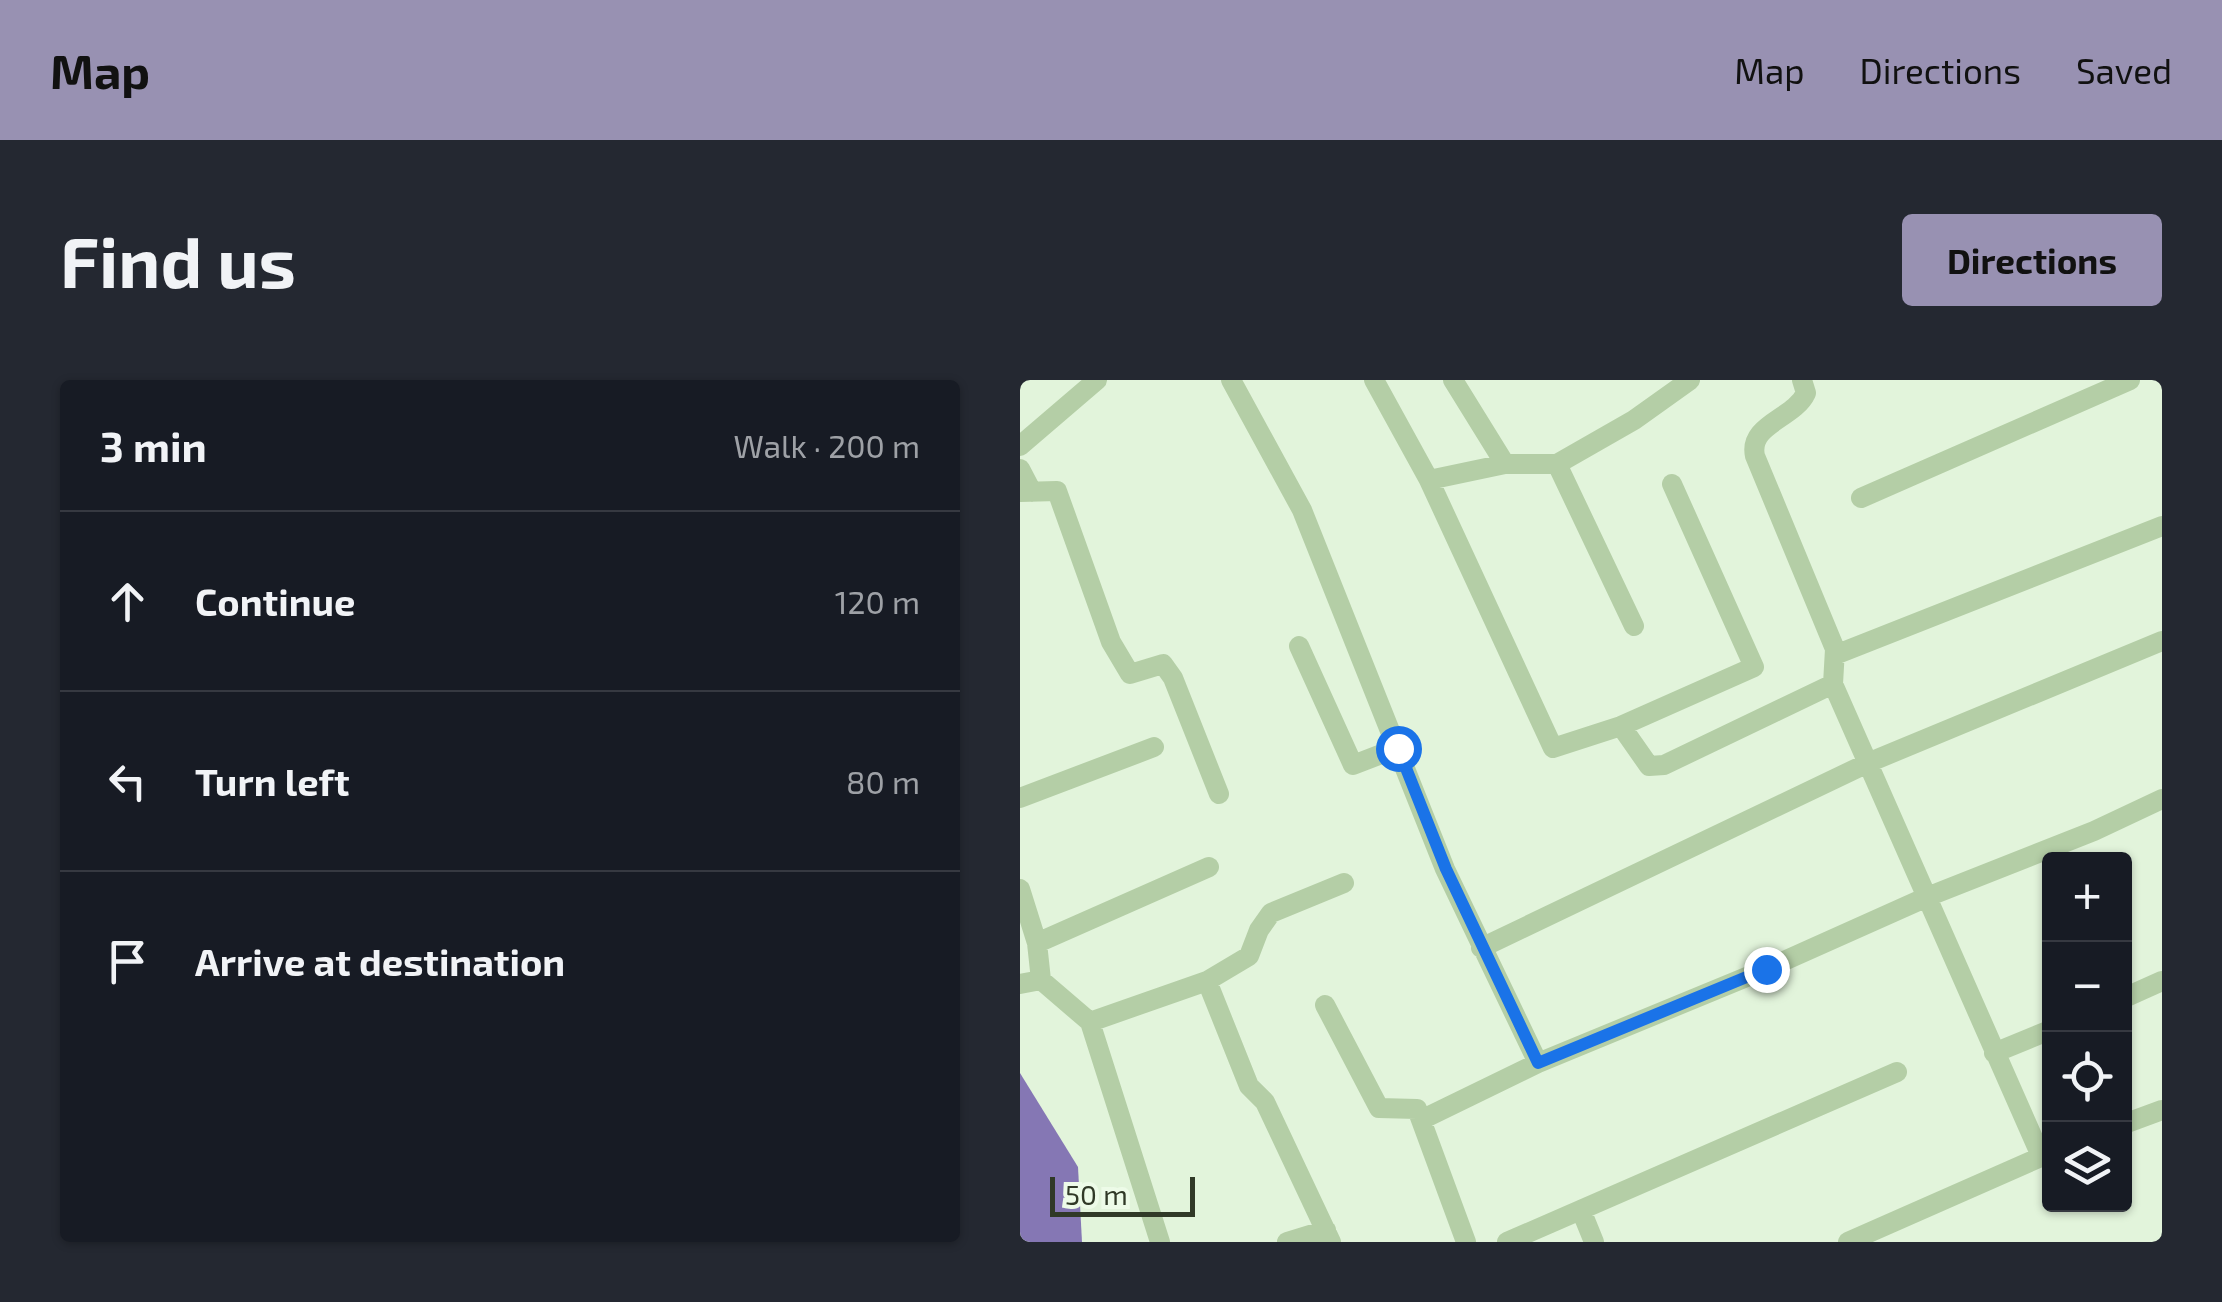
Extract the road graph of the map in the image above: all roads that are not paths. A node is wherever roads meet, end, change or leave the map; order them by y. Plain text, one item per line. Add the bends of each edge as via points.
1 (1096, 380) edge
2 (1231, 380) edge
3 (1374, 380) edge
4 (1453, 380) edge
5 (1690, 380) edge
6 (1802, 380) edge
7 (2130, 380) edge
8 (1020, 446) edge
9 (1505, 464) junction
10 (1557, 464) junction
11 (1020, 469) edge
12 (1429, 480) junction
13 (1672, 484) dead end
14 (1026, 492) edge
15 (1861, 498) dead end
16 (2162, 526) edge
17 (1634, 626) dead end
18 (2162, 640) edge
19 (1300, 646) dead end
20 (1835, 655) junction
21 (1833, 684) junction
22 (1622, 726) junction
23 (1154, 747) dead end
24 (1398, 748) junction
25 (1870, 762) junction
26 (1219, 794) dead end
27 (1020, 798) edge
28 (2162, 799) edge
29 (1210, 867) dead end
30 (1344, 883) dead end
31 (1020, 889) edge
32 (1927, 897) junction
33 (1037, 943) junction
34 (1481, 948) junction
35 (1030, 982) edge
36 (1207, 982) junction
37 (2162, 982) edge
38 (2132, 995) edge
39 (1326, 1004) dead end
40 (1090, 1022) junction
41 (2045, 1032) edge
42 (1994, 1053) junction
43 (1538, 1063) junction
44 (1897, 1072) dead end
45 (2162, 1110) edge
46 (1421, 1120) junction
47 (2129, 1122) edge
48 (2042, 1149) edge
49 (2042, 1156) edge
50 (1581, 1210) junction
51 (1328, 1236) edge
52 (1160, 1242) edge
53 (1287, 1242) edge
54 (1466, 1242) edge
55 (1507, 1242) edge
56 (1594, 1242) edge
57 (1848, 1242) edge

1 - 8 street
2 - 24 street via 1302,510
3 - 12 street
4 - 9 street
5 - 10 street
6 - 20 street via 1804,400 1756,434 1752,444
7 - 15 street
9 - 10 street
9 - 12 street
10 - 17 street
11 - 14 street
12 - 22 street via 1553,748
13 - 22 street via 1754,667
14 - 26 street via 1058,492 1111,642 1130,674 1163,664 1173,678
16 - 20 street
18 - 25 street
19 - 24 street via 1353,765
20 - 21 street
21 - 22 street via 1664,765 1649,766
21 - 25 street
23 - 27 street
24 - 34 street
25 - 32 street
25 - 34 street
28 - 32 street
29 - 33 street
30 - 36 street via 1271,913 1248,956
31 - 33 street
32 - 42 street
32 - 43 street
33 - 35 street
34 - 43 street
35 - 40 street
36 - 40 street
36 - 51 street via 1249,1086 1265,1102
37 - 38 street
39 - 46 street via 1379,1108 1417,1109
40 - 52 street
41 - 42 street
42 - 48 street
43 - 46 street
44 - 50 street
45 - 47 street
46 - 54 street
49 - 57 street
50 - 55 street
50 - 56 street
51 - 53 street

